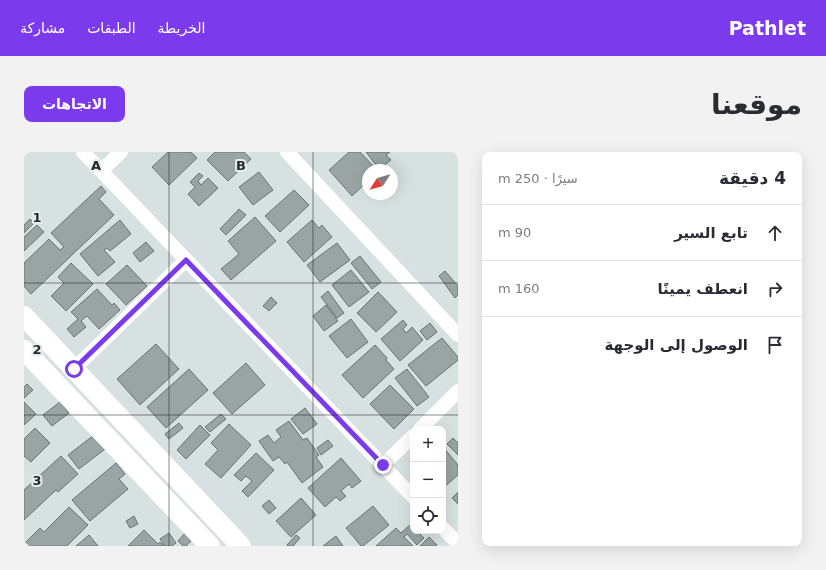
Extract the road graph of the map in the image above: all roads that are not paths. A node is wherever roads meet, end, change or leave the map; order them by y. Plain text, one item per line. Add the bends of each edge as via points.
1 (83, 152) edge
2 (121, 152) edge
3 (295, 155) edge
4 (101, 171) junction
5 (186, 260) junction
6 (24, 316) edge
7 (458, 335) edge
8 (24, 350) edge
9 (74, 369) junction
10 (458, 391) edge
11 (423, 426) edge
12 (410, 439) edge
13 (383, 465) junction
14 (410, 494) edge
15 (446, 531) edge
16 (458, 544) edge
17 (210, 546) edge
18 (241, 546) edge

1 - 4 street
2 - 4 street
3 - 7 street
4 - 5 street
5 - 9 street
5 - 13 street
6 - 9 street
8 - 17 street
9 - 18 street
10 - 11 street
12 - 13 street
13 - 14 street
15 - 16 street

